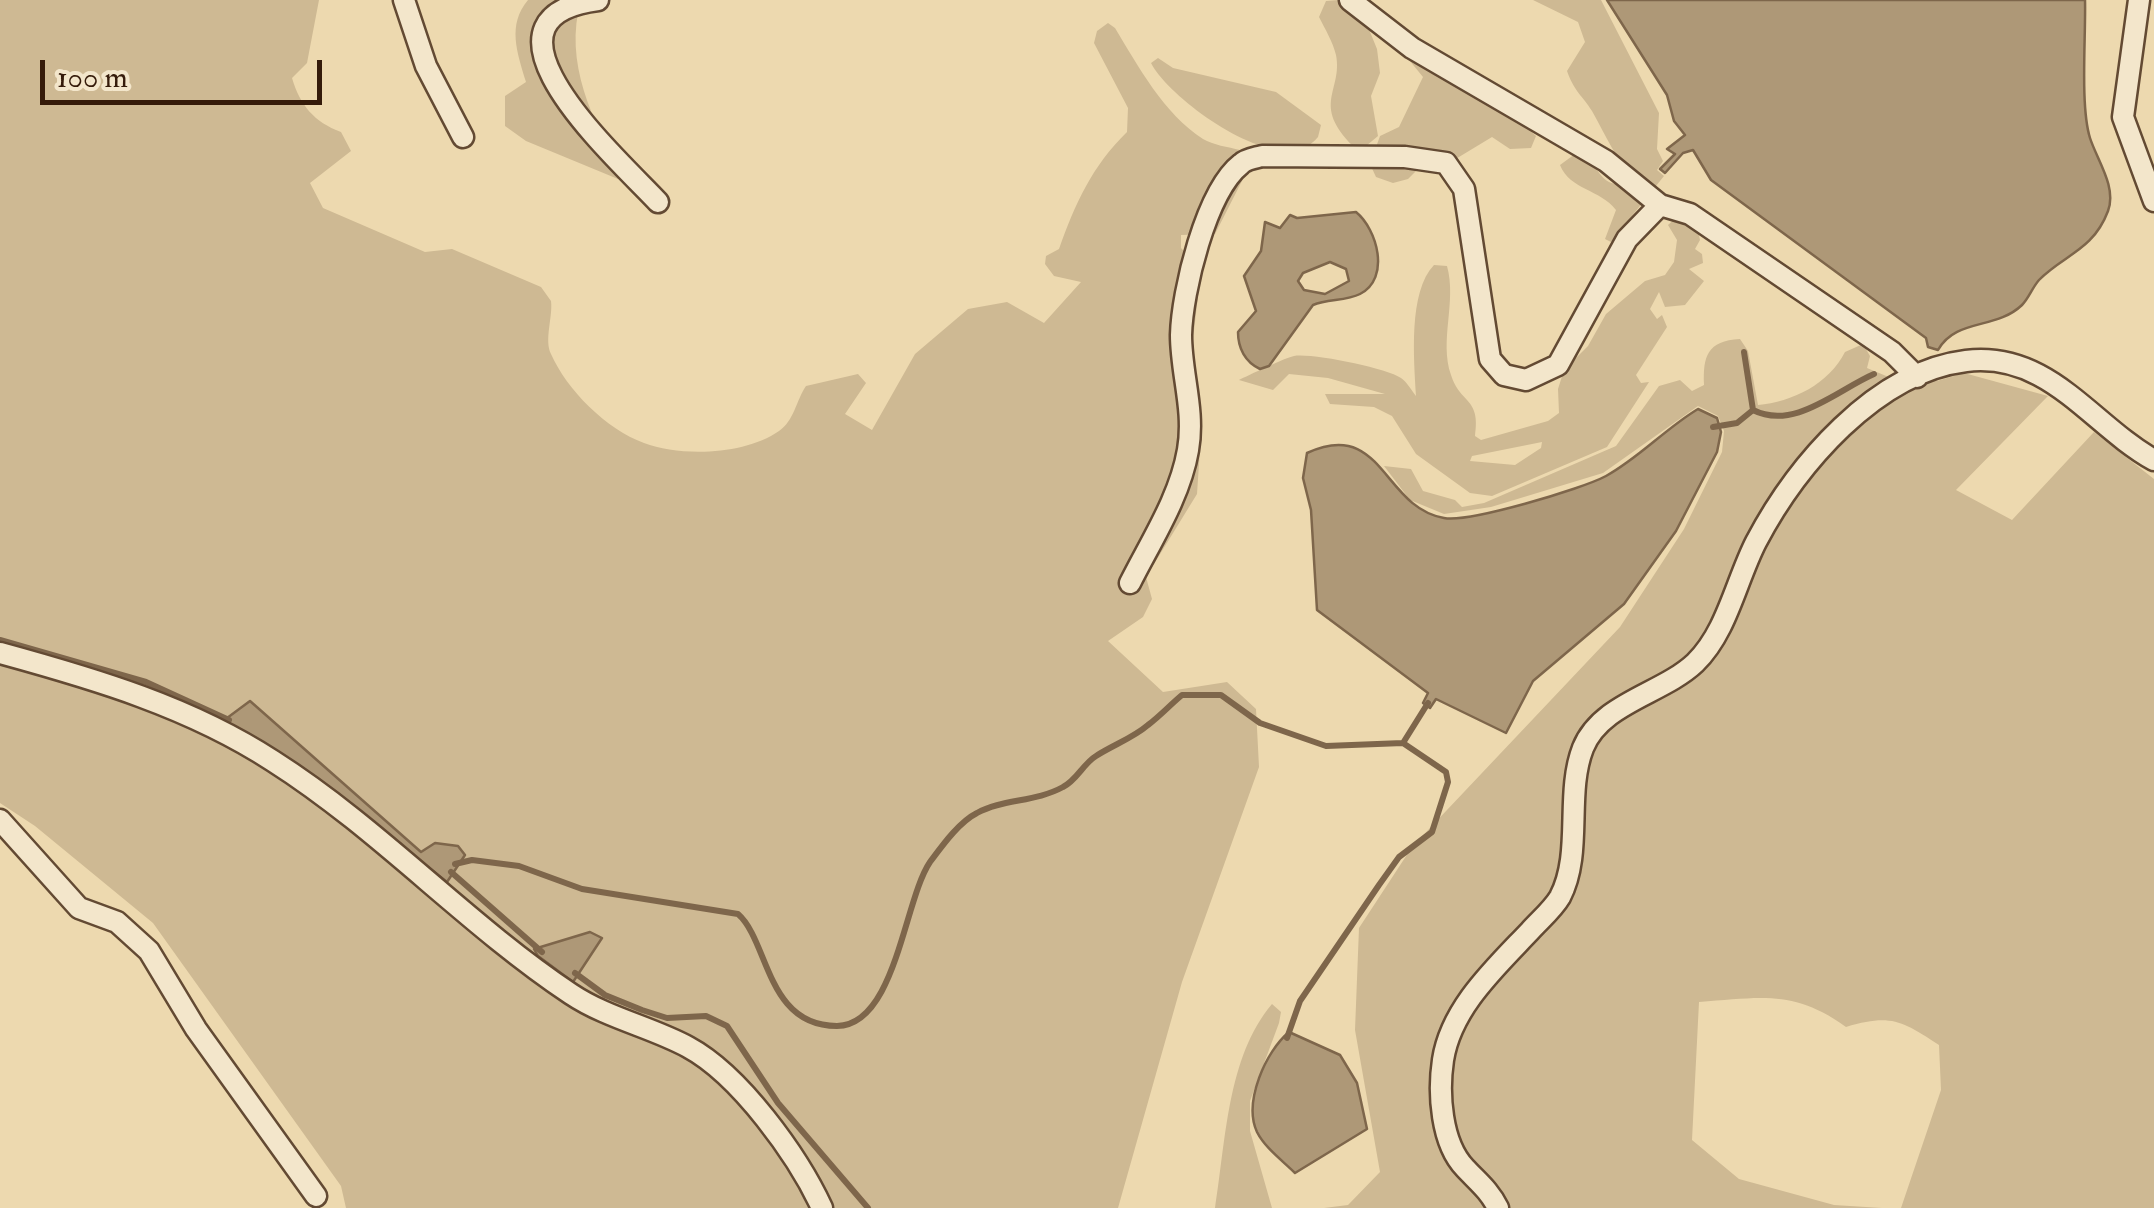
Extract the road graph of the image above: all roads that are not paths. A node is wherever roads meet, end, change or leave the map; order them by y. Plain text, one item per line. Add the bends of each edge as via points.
1 (404, 0) edge
2 (598, 0) edge
3 (1350, 0) edge
4 (2139, 0) edge
5 (463, 136) dead end
6 (2154, 201) edge
7 (658, 202) dead end
8 (1660, 205) junction
9 (1917, 377) junction
10 (2154, 460) edge
11 (1130, 583) dead end
12 (0, 653) edge
13 (0, 820) edge
14 (316, 1196) dead end
15 (822, 1208) edge
16 (1498, 1208) edge

1 - 5 street via 421,54
2 - 7 street via 555,14 538,47 572,105
3 - 8 street via 1412,48 1606,161
4 - 6 street via 2123,117
8 - 9 street via 1690,214 1892,352
8 - 11 street via 1627,239 1558,364 1526,380 1504,375 1490,359 1464,189 1446,163 1262,156 1242,162 1225,183 1184,296 1188,448 1178,486
9 - 10 street via 1966,361 2032,370
9 - 16 street via 1866,408 1814,454 1756,542 1713,642 1694,664 1614,712 1587,740 1564,889 1462,1008 1442,1062 1452,1151
12 - 15 street via 100,680 200,719 273,760 572,995 711,1060 791,1154
13 - 14 street via 79,908 117,922 149,951 196,1030

